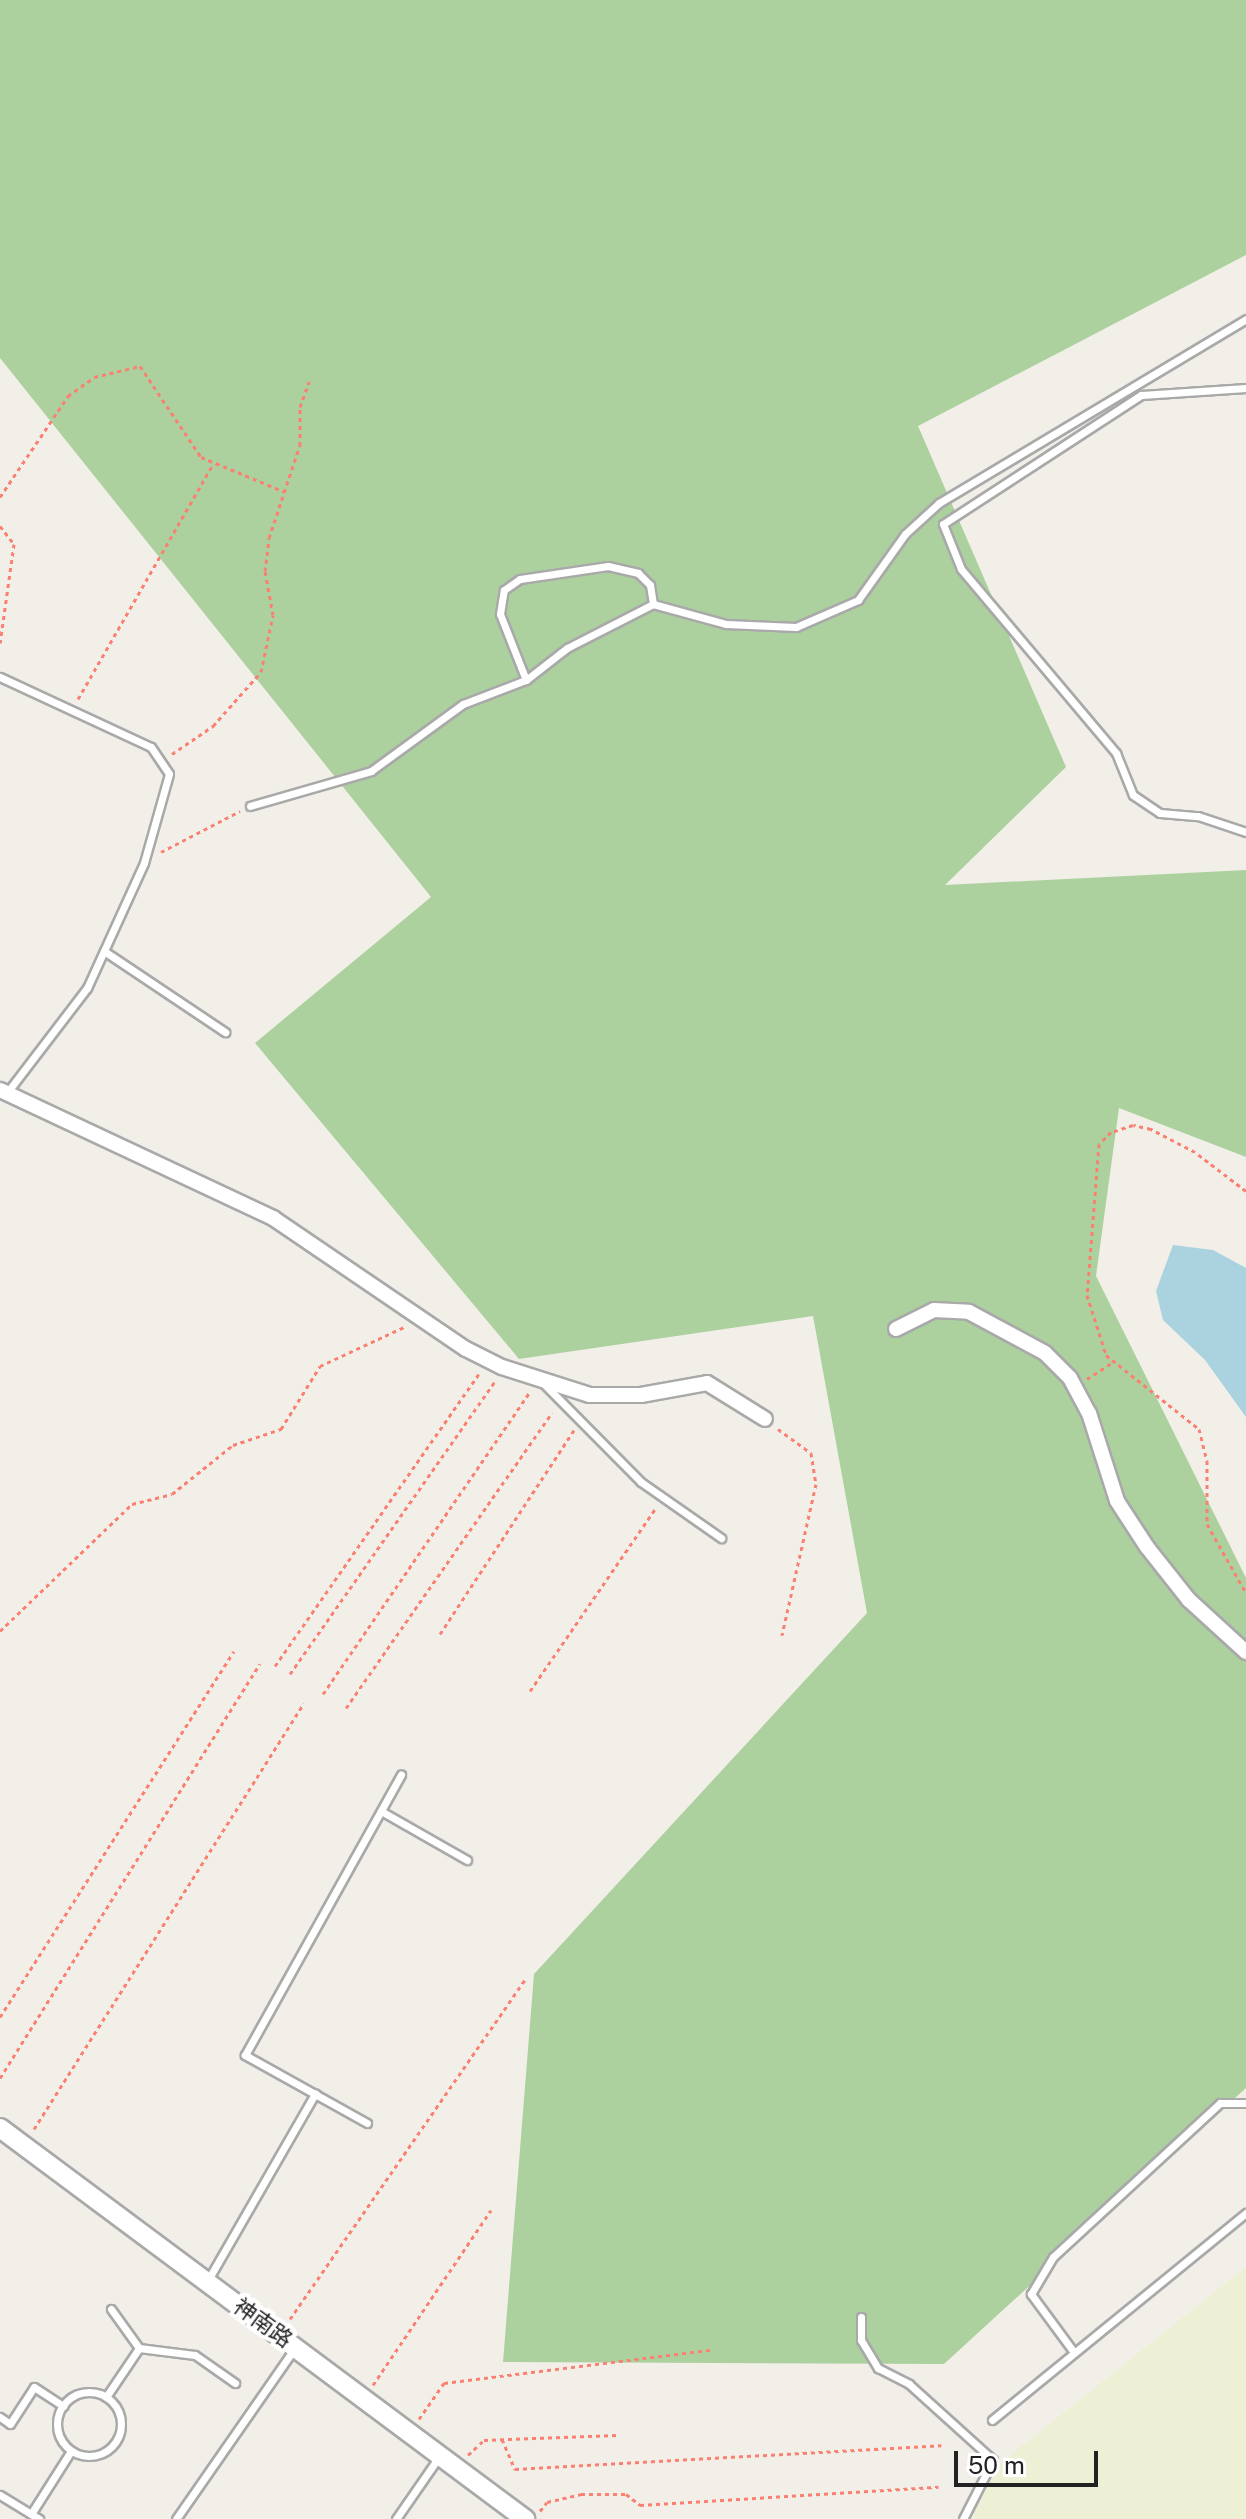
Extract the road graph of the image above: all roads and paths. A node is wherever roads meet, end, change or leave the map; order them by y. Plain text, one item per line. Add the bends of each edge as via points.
1 (1246, 319) edge
2 (309, 382) dead end
3 (1246, 388) edge
4 (213, 464) junction
5 (285, 492) junction
6 (0, 497) edge
7 (0, 526) edge
8 (653, 604) junction
9 (0, 643) edge
10 (0, 677) edge
11 (526, 680) junction
12 (72, 710) junction
13 (163, 760) junction
14 (250, 806) joint
15 (1246, 832) edge
16 (144, 863) junction
17 (104, 951) junction
18 (225, 1032) dead end
19 (3, 1092) edge
20 (1246, 1191) edge
21 (422, 1319) junction
22 (896, 1329) dead end
23 (485, 1359) junction
24 (1115, 1361) junction
25 (502, 1367) junction
26 (535, 1379) junction
27 (1075, 1387) junction
28 (561, 1400) junction
29 (765, 1419) joint
30 (581, 1420) junction
31 (663, 1498) junction
32 (721, 1538) dead end
33 (1246, 1593) edge
34 (0, 1631) edge
35 (440, 1634) dead end
36 (782, 1635) dead end
37 (234, 1651) dead end
38 (1246, 1652) edge
39 (260, 1664) dead end
40 (275, 1666) dead end
41 (290, 1674) dead end
42 (530, 1691) dead end
43 (323, 1694) dead end
44 (304, 1703) dead end
45 (346, 1708) dead end
46 (401, 1775) dead end
47 (381, 1811) junction
48 (467, 1860) dead end
49 (525, 1979) dead end
50 (0, 2017) edge
51 (0, 2078) edge
52 (315, 2094) junction
53 (1246, 2103) edge
54 (367, 2123) dead end
55 (0, 2128) edge
56 (23, 2146) junction
57 (491, 2210) dead end
58 (1246, 2213) edge
59 (207, 2282) junction
60 (111, 2309) dead end
61 (861, 2317) dead end
62 (279, 2335) junction
63 (296, 2347) junction
64 (139, 2348) junction
65 (710, 2350) dead end
66 (1073, 2351) junction
67 (235, 2383) dead end
68 (106, 2397) junction
69 (364, 2398) junction
70 (63, 2406) junction
71 (0, 2417) edge
72 (992, 2420) dead end
73 (410, 2432) junction
74 (617, 2435) dead end
75 (502, 2439) junction
76 (941, 2445) dead end
77 (71, 2451) junction
78 (440, 2455) junction
79 (459, 2469) junction
80 (938, 2487) dead end
81 (0, 2495) edge
82 (35, 2517) edge
83 (176, 2519) edge
84 (396, 2519) edge
85 (525, 2519) edge
86 (534, 2519) edge
87 (963, 2519) edge

1 - 8 lane via 939,503 905,534 858,600 796,627 726,624
2 - 5 path
3 - 15 lane via 1141,395 943,524 961,569 1116,753 1133,795 1160,813 1198,816
4 - 5 path
4 - 6 path via 182,432 140,366 127,367 94,377 68,396
4 - 12 path
5 - 13 path via 273,515 266,560 273,615 261,672 213,726
7 - 9 path via 14,544
8 - 11 lane via 567,648
8 - 11 lane via 650,585 638,573 608,566 520,579 504,590 500,614
10 - 12 lane
11 - 14 lane via 463,704 371,771
12 - 13 lane via 151,747
13 - 16 lane via 169,774
14 - 16 path
16 - 17 lane
17 - 18 lane
17 - 19 lane via 87,988
19 - 21 street via 273,1218
20 - 24 path via 1195,1152 1151,1129 1133,1125 1099,1144 1087,1295 1106,1355
21 - 23 street
21 - 34 path via 320,1366 281,1429 233,1445 172,1494 132,1504
22 - 27 street via 934,1310 969,1312 1045,1353
23 - 25 street
23 - 40 path
24 - 27 path
24 - 33 path via 1199,1429 1207,1461 1207,1524
25 - 26 street
25 - 41 path
26 - 28 lane
26 - 29 street via 590,1395 641,1395 707,1383
26 - 43 path via 521,1411
27 - 38 street via 1124,1513 1189,1600
28 - 30 lane
28 - 45 path
29 - 36 path via 811,1453 816,1484
30 - 31 lane
30 - 35 path
31 - 32 lane
31 - 42 path
37 - 50 path
39 - 51 path
44 - 56 path
46 - 47 lane
47 - 48 lane
47 - 52 lane via 245,2055
49 - 62 path
52 - 54 lane
52 - 59 lane
53 - 66 lane via 1220,2103 1053,2257 1031,2294
55 - 56 street, 神南路
56 - 59 street, 神南路
57 - 69 path
58 - 66 lane
59 - 62 street, 神南路
60 - 64 lane
61 - 87 lane via 861,2340 878,2368 909,2384 993,2460
62 - 63 street, 神南路
63 - 69 street, 神南路
63 - 83 lane
64 - 67 lane via 195,2355
64 - 68 lane
65 - 73 path via 444,2383
66 - 72 lane
68 - 70 lane via 85,2392
68 - 77 lane via 119,2413 116,2442 100,2454
69 - 73 street, 神南路
70 - 71 lane via 34,2387 10,2424
70 - 77 lane via 59,2433
73 - 78 street, 神南路
74 - 75 path
75 - 76 path via 515,2469
75 - 79 path via 475,2444
77 - 82 lane
78 - 79 street, 神南路
78 - 84 lane
79 - 85 street, 神南路
80 - 86 path via 640,2505 626,2494 581,2494 547,2502
81 - 82 lane

